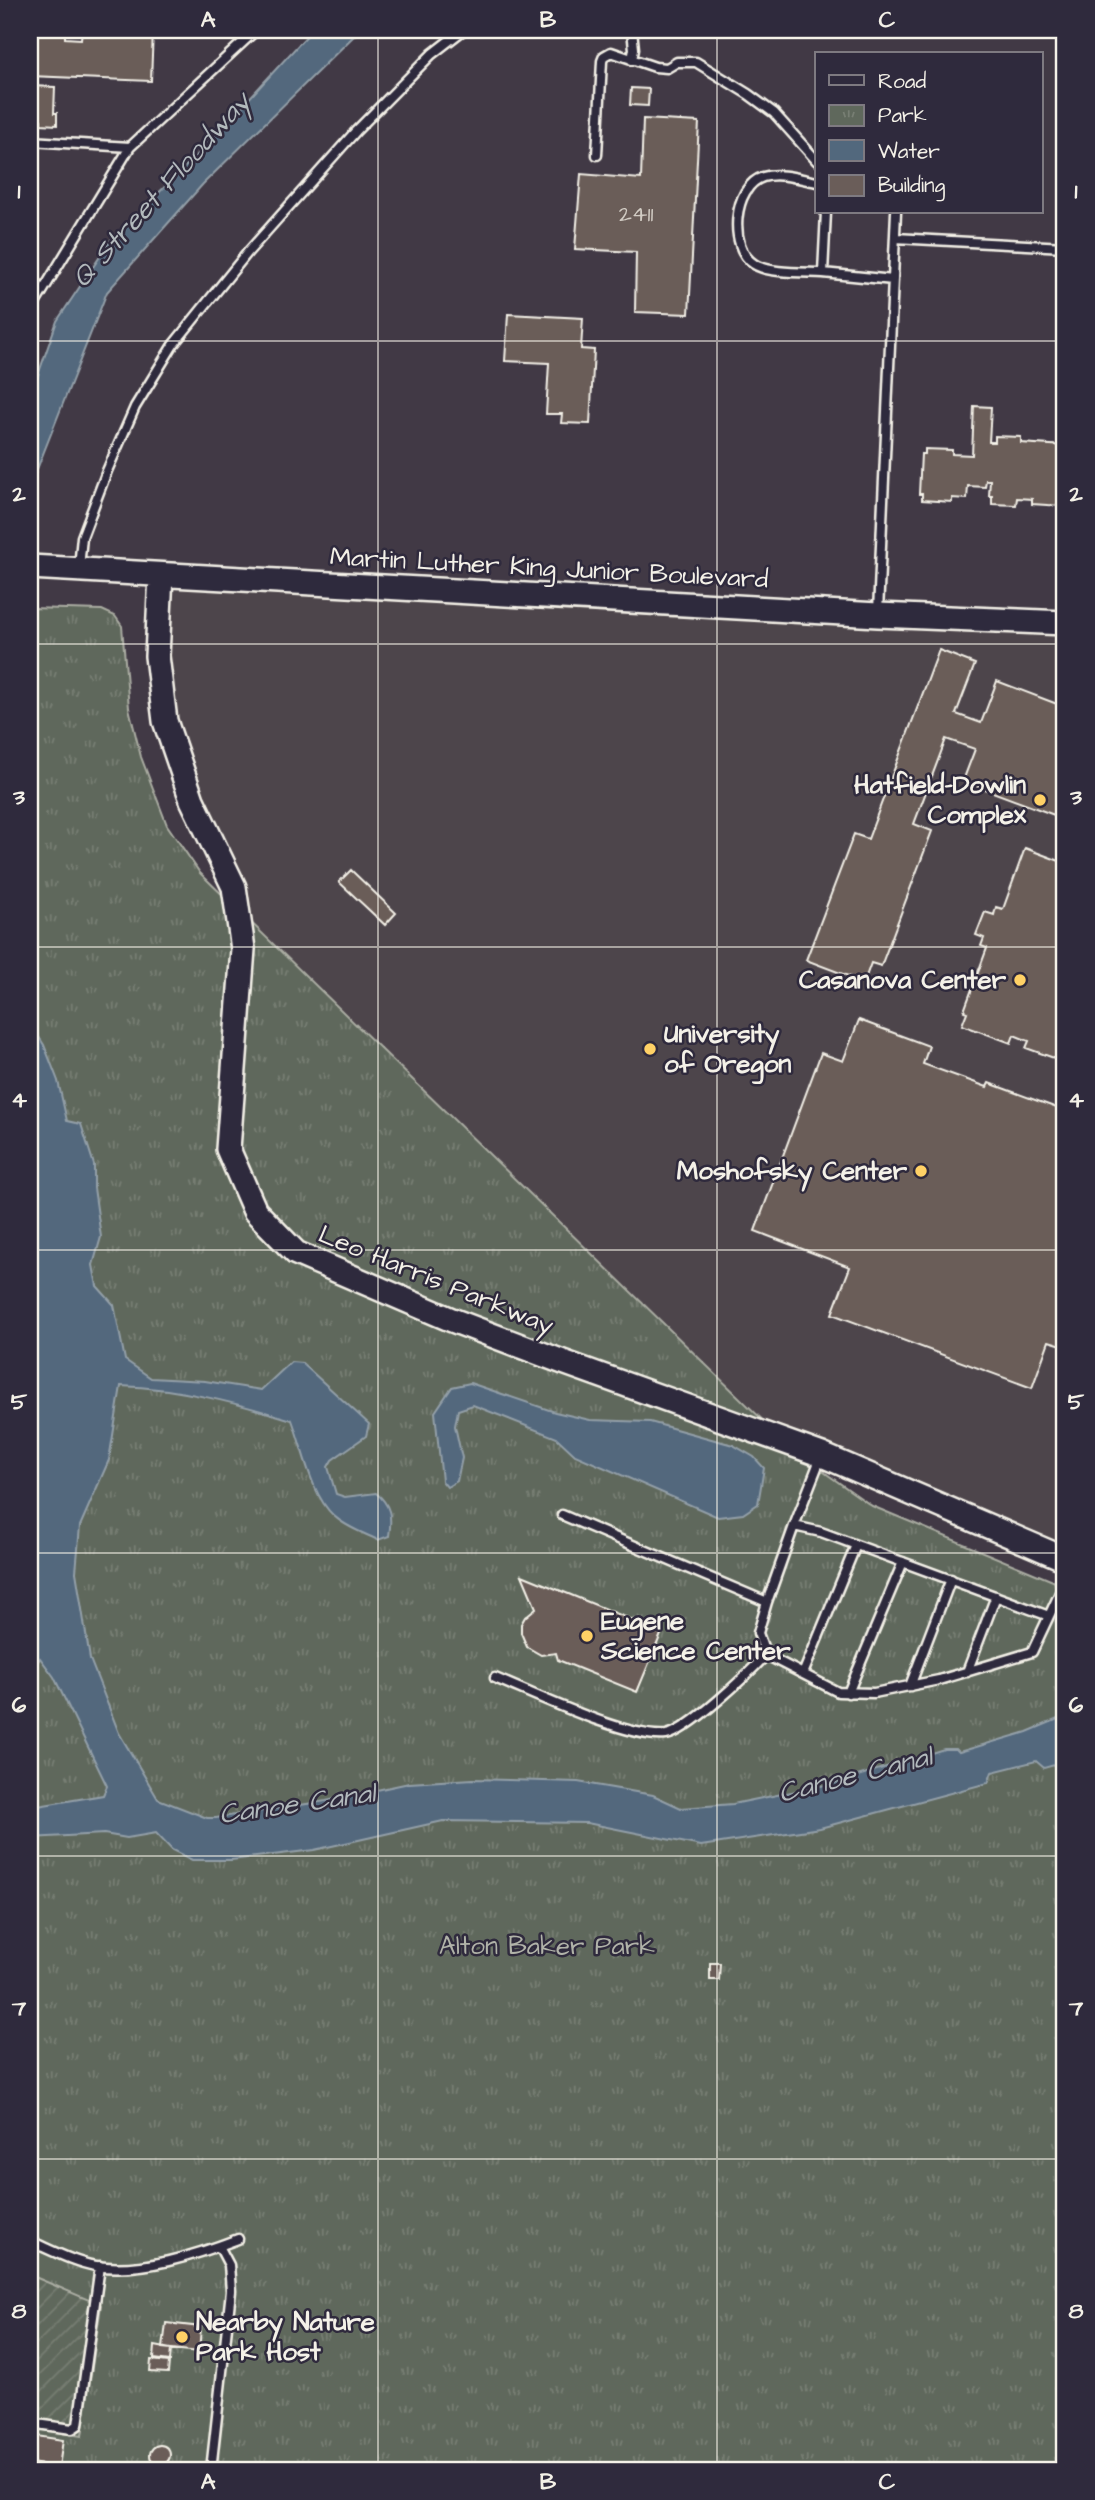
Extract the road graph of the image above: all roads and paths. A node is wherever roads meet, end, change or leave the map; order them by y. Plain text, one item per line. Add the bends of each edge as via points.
1 (256, 30) edge
2 (463, 30) edge
3 (632, 30) edge
4 (247, 34) edge
5 (632, 60) junction
6 (30, 141) edge
7 (130, 147) junction
8 (597, 155) dead end
9 (815, 159) edge
10 (815, 182) edge
11 (826, 214) edge
12 (896, 214) edge
13 (895, 238) junction
14 (1065, 247) edge
15 (823, 273) junction
16 (893, 280) junction
17 (30, 312) edge
18 (30, 567) edge
19 (78, 570) junction
20 (161, 575) junction
21 (878, 615) junction
22 (1065, 622) edge
23 (822, 1455) junction
24 (562, 1515) dead end
25 (794, 1526) junction
26 (856, 1545) junction
27 (1065, 1559) edge
28 (903, 1562) junction
29 (951, 1580) junction
30 (1065, 1582) edge
31 (996, 1596) junction
32 (766, 1602) junction
33 (1049, 1616) junction
34 (766, 1655) junction
35 (967, 1672) junction
36 (803, 1674) junction
37 (495, 1678) dead end
38 (910, 1686) junction
39 (848, 1693) junction
40 (238, 2239) dead end
41 (30, 2241) edge
42 (219, 2246) junction
43 (100, 2266) junction
44 (30, 2423) edge
45 (211, 2470) edge

1 - 4 lane
2 - 19 lane via 432,54 356,131 248,251 173,345 135,407 112,460 82,537
3 - 5 lane
4 - 7 lane
5 - 8 lane via 611,52 604,55
5 - 9 lane via 655,68 696,62 774,113
6 - 7 lane
7 - 17 lane
10 - 15 lane via 772,176 750,185 741,197 738,240 754,265
11 - 15 lane
12 - 13 lane
13 - 14 lane
13 - 16 lane
15 - 16 lane
16 - 21 lane
18 - 19 street, Martin Luther King Junior Boulevard
19 - 20 street, Martin Luther King Junior Boulevard
20 - 21 street, Martin Luther King Junior Boulevard
20 - 23 street, Leo Harris Parkway via 158,656 165,721 192,800 234,887 243,949 228,1149 255,1211 296,1253 452,1320
21 - 22 street, Martin Luther King Junior Boulevard
23 - 25 lane
23 - 27 street, Leo Harris Parkway
24 - 32 lane
25 - 26 lane
25 - 32 lane
26 - 28 lane
26 - 36 lane
28 - 29 lane
28 - 39 lane
29 - 31 lane
29 - 38 lane
30 - 33 lane
31 - 33 lane
31 - 35 lane
32 - 34 lane via 758,1633
33 - 35 lane via 1032,1652
34 - 36 lane
34 - 37 lane via 739,1684 668,1735 628,1730
35 - 38 lane
36 - 39 lane
38 - 39 lane
40 - 42 lane
41 - 43 lane
42 - 43 lane via 127,2268
42 - 45 lane via 229,2265 231,2291
43 - 44 lane via 78,2425 72,2429

